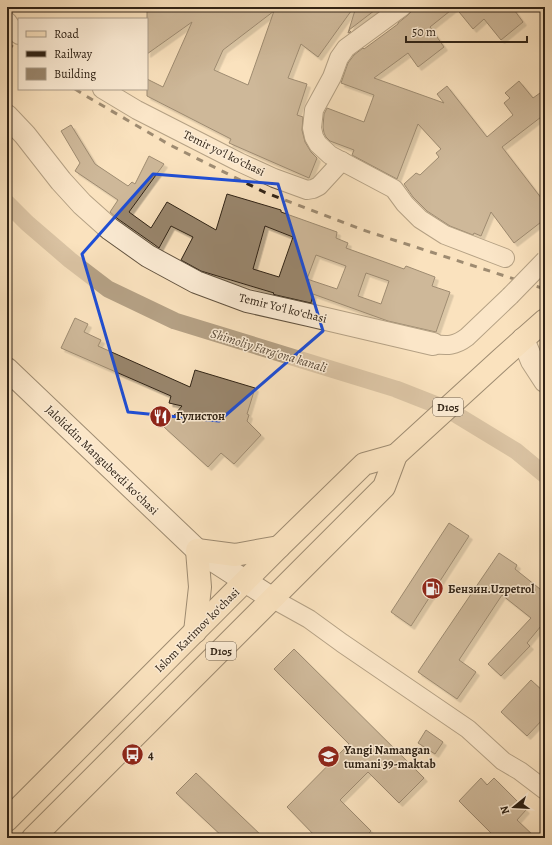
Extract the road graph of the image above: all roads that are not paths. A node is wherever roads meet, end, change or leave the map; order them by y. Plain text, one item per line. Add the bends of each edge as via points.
1 (402, 7) edge
2 (7, 21) edge
3 (18, 35) edge
4 (104, 90) edge
5 (7, 116) edge
6 (342, 162) junction
7 (505, 258) dead end
8 (545, 260) edge
9 (536, 328) edge
10 (433, 344) joint
11 (7, 369) edge
12 (545, 381) edge
13 (396, 455) junction
14 (279, 547) junction
15 (197, 550) junction
16 (245, 581) junction
17 (273, 599) junction
18 (195, 632) junction
19 (542, 783) edge
20 (7, 820) edge
21 (32, 838) edge

1 - 6 street via 346,48 314,110 314,137 330,155
2 - 3 street
4 - 6 street, Temir yoʻl koʻchasi via 201,143 274,178 307,190 319,186
5 - 10 street, Temir Yoʻl koʻchasi via 61,181 110,229 148,256 196,282 247,301
6 - 7 street via 394,189 420,220 445,235
8 - 10 street, bridge via 462,341 446,346
9 - 12 street via 532,361
9 - 13 main road, Islom Karimov koʻchasi / D105
11 - 15 street, Jaloliddin Manguberdi koʻchasi
13 - 14 main road, Islom Karimov koʻchasi / D105 via 364,464
13 - 17 main road, Islom Karimov koʻchasi / D105 via 384,487
14 - 15 main road via 235,555
14 - 16 main road, Islom Karimov koʻchasi / D105
15 - 16 street, Jaloliddin Manguberdi koʻchasi
15 - 18 main road via 200,587
16 - 17 street, Jaloliddin Manguberdi koʻchasi
16 - 18 main road, Islom Karimov koʻchasi / D105
17 - 19 street via 309,619 468,729 504,761
17 - 21 main road, Islom Karimov koʻchasi / D105
18 - 20 main road, Islom Karimov koʻchasi / D105

